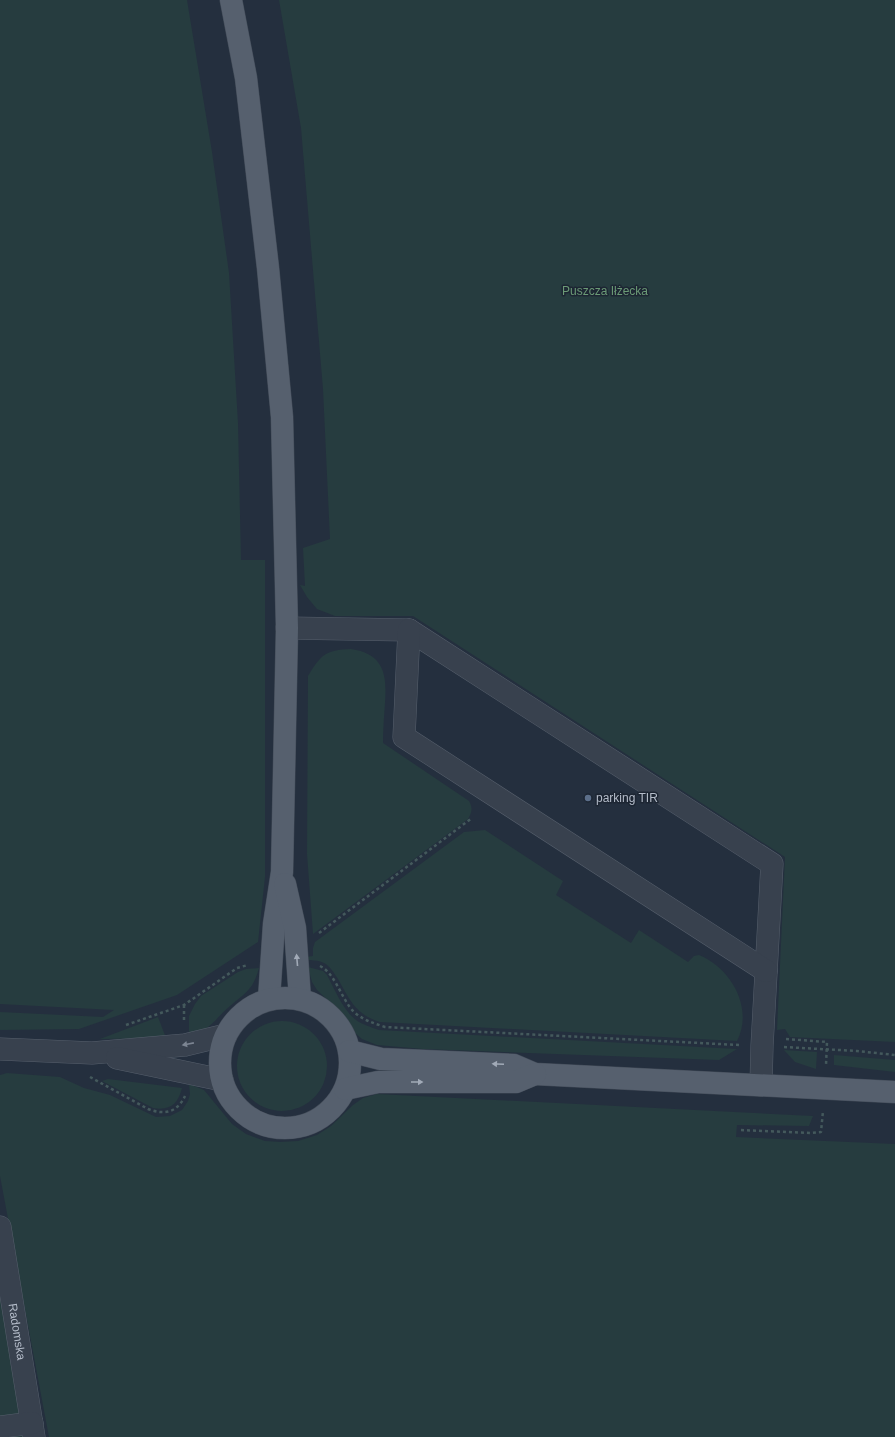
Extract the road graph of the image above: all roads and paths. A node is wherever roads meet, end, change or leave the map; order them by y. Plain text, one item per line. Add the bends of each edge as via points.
1 (231, 0) edge
2 (287, 628) junction
3 (409, 630) junction
4 (472, 818) dead end
5 (282, 872) junction
6 (319, 934) dead end
7 (251, 964) dead end
8 (316, 964) dead end
9 (766, 971) junction
10 (269, 999) junction
11 (300, 999) junction
12 (124, 1026) dead end
13 (226, 1035) junction
14 (784, 1039) dead end
15 (744, 1045) dead end
16 (778, 1047) dead end
17 (0, 1049) edge
18 (827, 1049) junction
19 (349, 1051) junction
20 (92, 1053) junction
21 (895, 1055) edge
22 (826, 1069) dead end
23 (84, 1074) dead end
24 (534, 1074) junction
25 (222, 1080) junction
26 (761, 1085) junction
27 (345, 1089) junction
28 (186, 1092) dead end
29 (895, 1092) edge
30 (823, 1104) dead end
31 (741, 1130) dead end
32 (0, 1227) edge
33 (0, 1427) edge
34 (33, 1430) edge

1 - 2 main road via 246,78 281,409
2 - 3 street
2 - 5 main road
3 - 9 street via 404,737
3 - 9 street via 772,864
4 - 6 path
5 - 10 main road via 274,924
11 -> 5 main road via 295,928
7 - 12 path via 237,968 184,1005
8 - 15 path via 329,973 353,1011 365,1021 385,1027
9 - 26 street
10 - 11 main road
10 - 13 main road via 251,1007 236,1019
11 - 19 main road via 317,1006 332,1018 343,1033
13 -> 20 street via 185,1045
13 - 25 main road via 219,1065
14 - 18 path via 827,1042
16 - 18 path
17 - 20 street
18 - 21 path
18 - 22 path
24 -> 19 main road via 514,1064 381,1058
19 - 27 main road via 350,1070
20 - 25 street
23 - 28 path via 158,1113 173,1110 180,1105
24 - 26 main road
27 -> 24 main road via 378,1082 516,1082
25 - 27 main road via 230,1099 243,1114 261,1124 280,1128 300,1127 319,1119 334,1106
26 - 29 main road
30 - 31 path via 821,1132
32 - 34 street, Radomska
33 - 34 street

